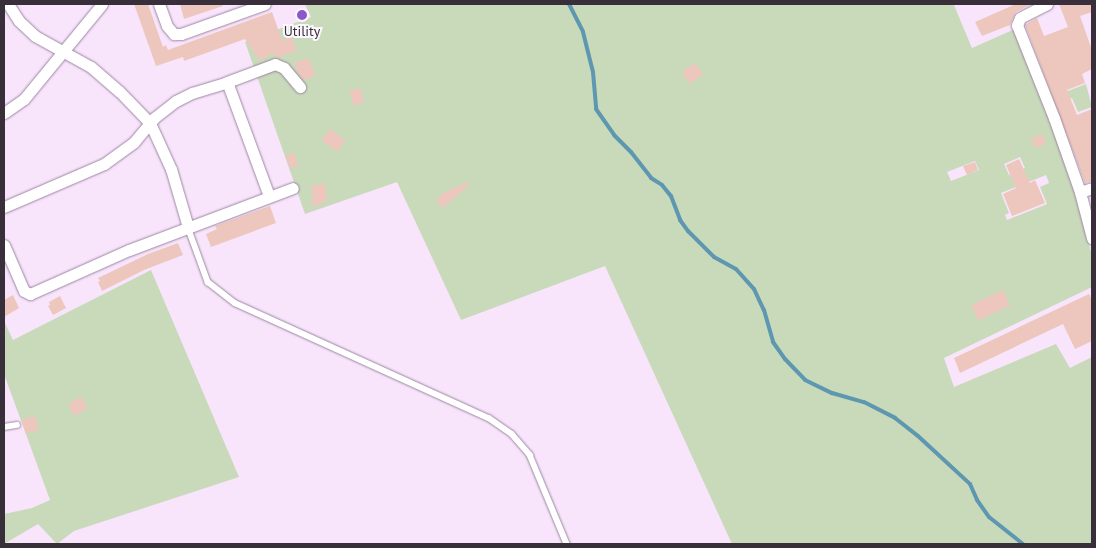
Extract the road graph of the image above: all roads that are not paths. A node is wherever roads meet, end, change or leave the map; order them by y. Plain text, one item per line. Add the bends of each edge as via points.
1 (8, 4) edge
2 (102, 4) edge
3 (160, 4) edge
4 (265, 4) edge
5 (1047, 4) edge
6 (63, 51) junction
7 (227, 82) junction
8 (300, 87) dead end
9 (4, 113) edge
10 (150, 123) junction
11 (293, 188) dead end
12 (1092, 188) edge
13 (1080, 192) junction
14 (269, 196) junction
15 (4, 207) edge
16 (188, 227) junction
17 (1092, 238) edge
18 (4, 246) edge
19 (17, 425) dead end
20 (4, 427) edge
21 (566, 544) edge

1 - 6 street via 19,21 35,36
2 - 6 street
3 - 4 street via 170,31 181,34
5 - 13 street via 1020,18 1017,25
6 - 9 street via 24,99
6 - 10 street via 105,79
7 - 8 street via 274,64 284,68
7 - 10 street via 184,96
7 - 14 street
10 - 15 street via 138,139 104,164
10 - 16 street via 171,169
11 - 14 street
12 - 13 street
13 - 17 street
14 - 16 street
16 - 18 street via 106,259 30,294 22,288
16 - 21 lane via 208,282 235,303 489,418 512,434 530,455
19 - 20 lane

